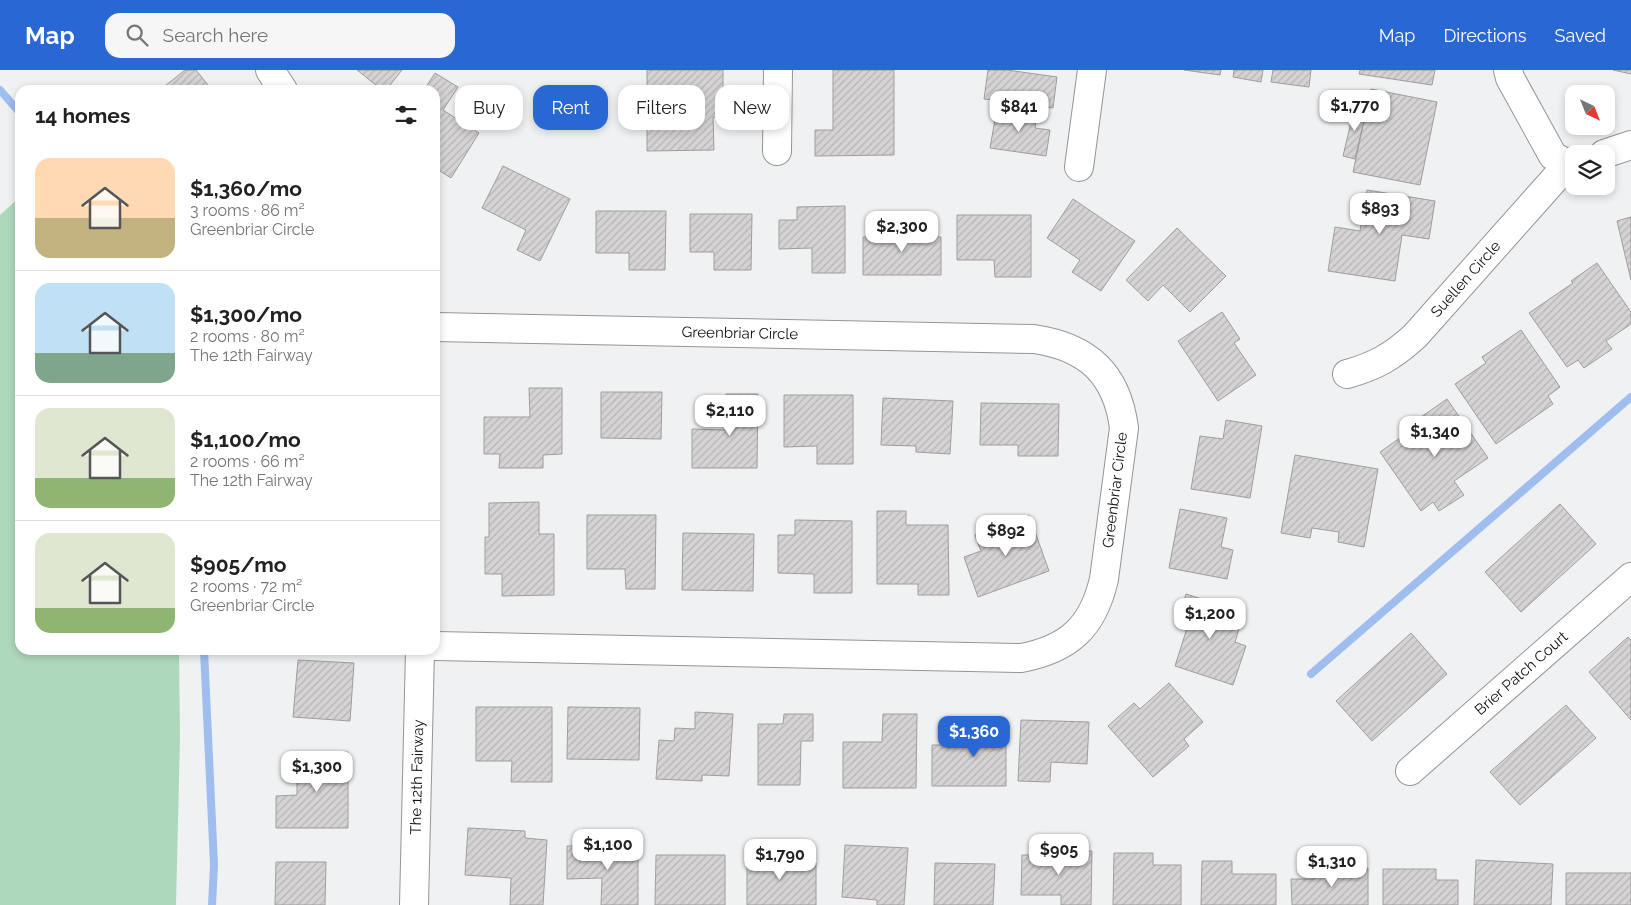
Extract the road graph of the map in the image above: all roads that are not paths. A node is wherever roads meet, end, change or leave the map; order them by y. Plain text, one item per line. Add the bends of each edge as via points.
1 (270, 70) edge
2 (778, 70) edge
3 (1092, 70) edge
4 (1508, 70) edge
5 (279, 85) edge
6 (1631, 145) edge
7 (1615, 150) edge
8 (777, 151) dead end
9 (1565, 161) edge
10 (1079, 167) dead end
11 (1565, 171) edge
12 (440, 327) edge
13 (1348, 374) dead end
14 (1631, 577) edge
15 (440, 646) edge
16 (420, 655) edge
17 (1410, 771) dead end
18 (414, 905) edge

1 - 5 street
2 - 8 street
3 - 10 street
4 - 9 street, Suellen Circle via 1553,156
6 - 7 street
11 - 13 street, Suellen Circle via 1415,336 1383,361
12 - 15 street, Greenbriar Circle via 1052,342 1076,351 1097,366 1116,395 1124,428 1100,596 1088,619 1071,638 1040,654 1021,658
14 - 17 street, Brier Patch Court
16 - 18 street, The 12th Fairway

